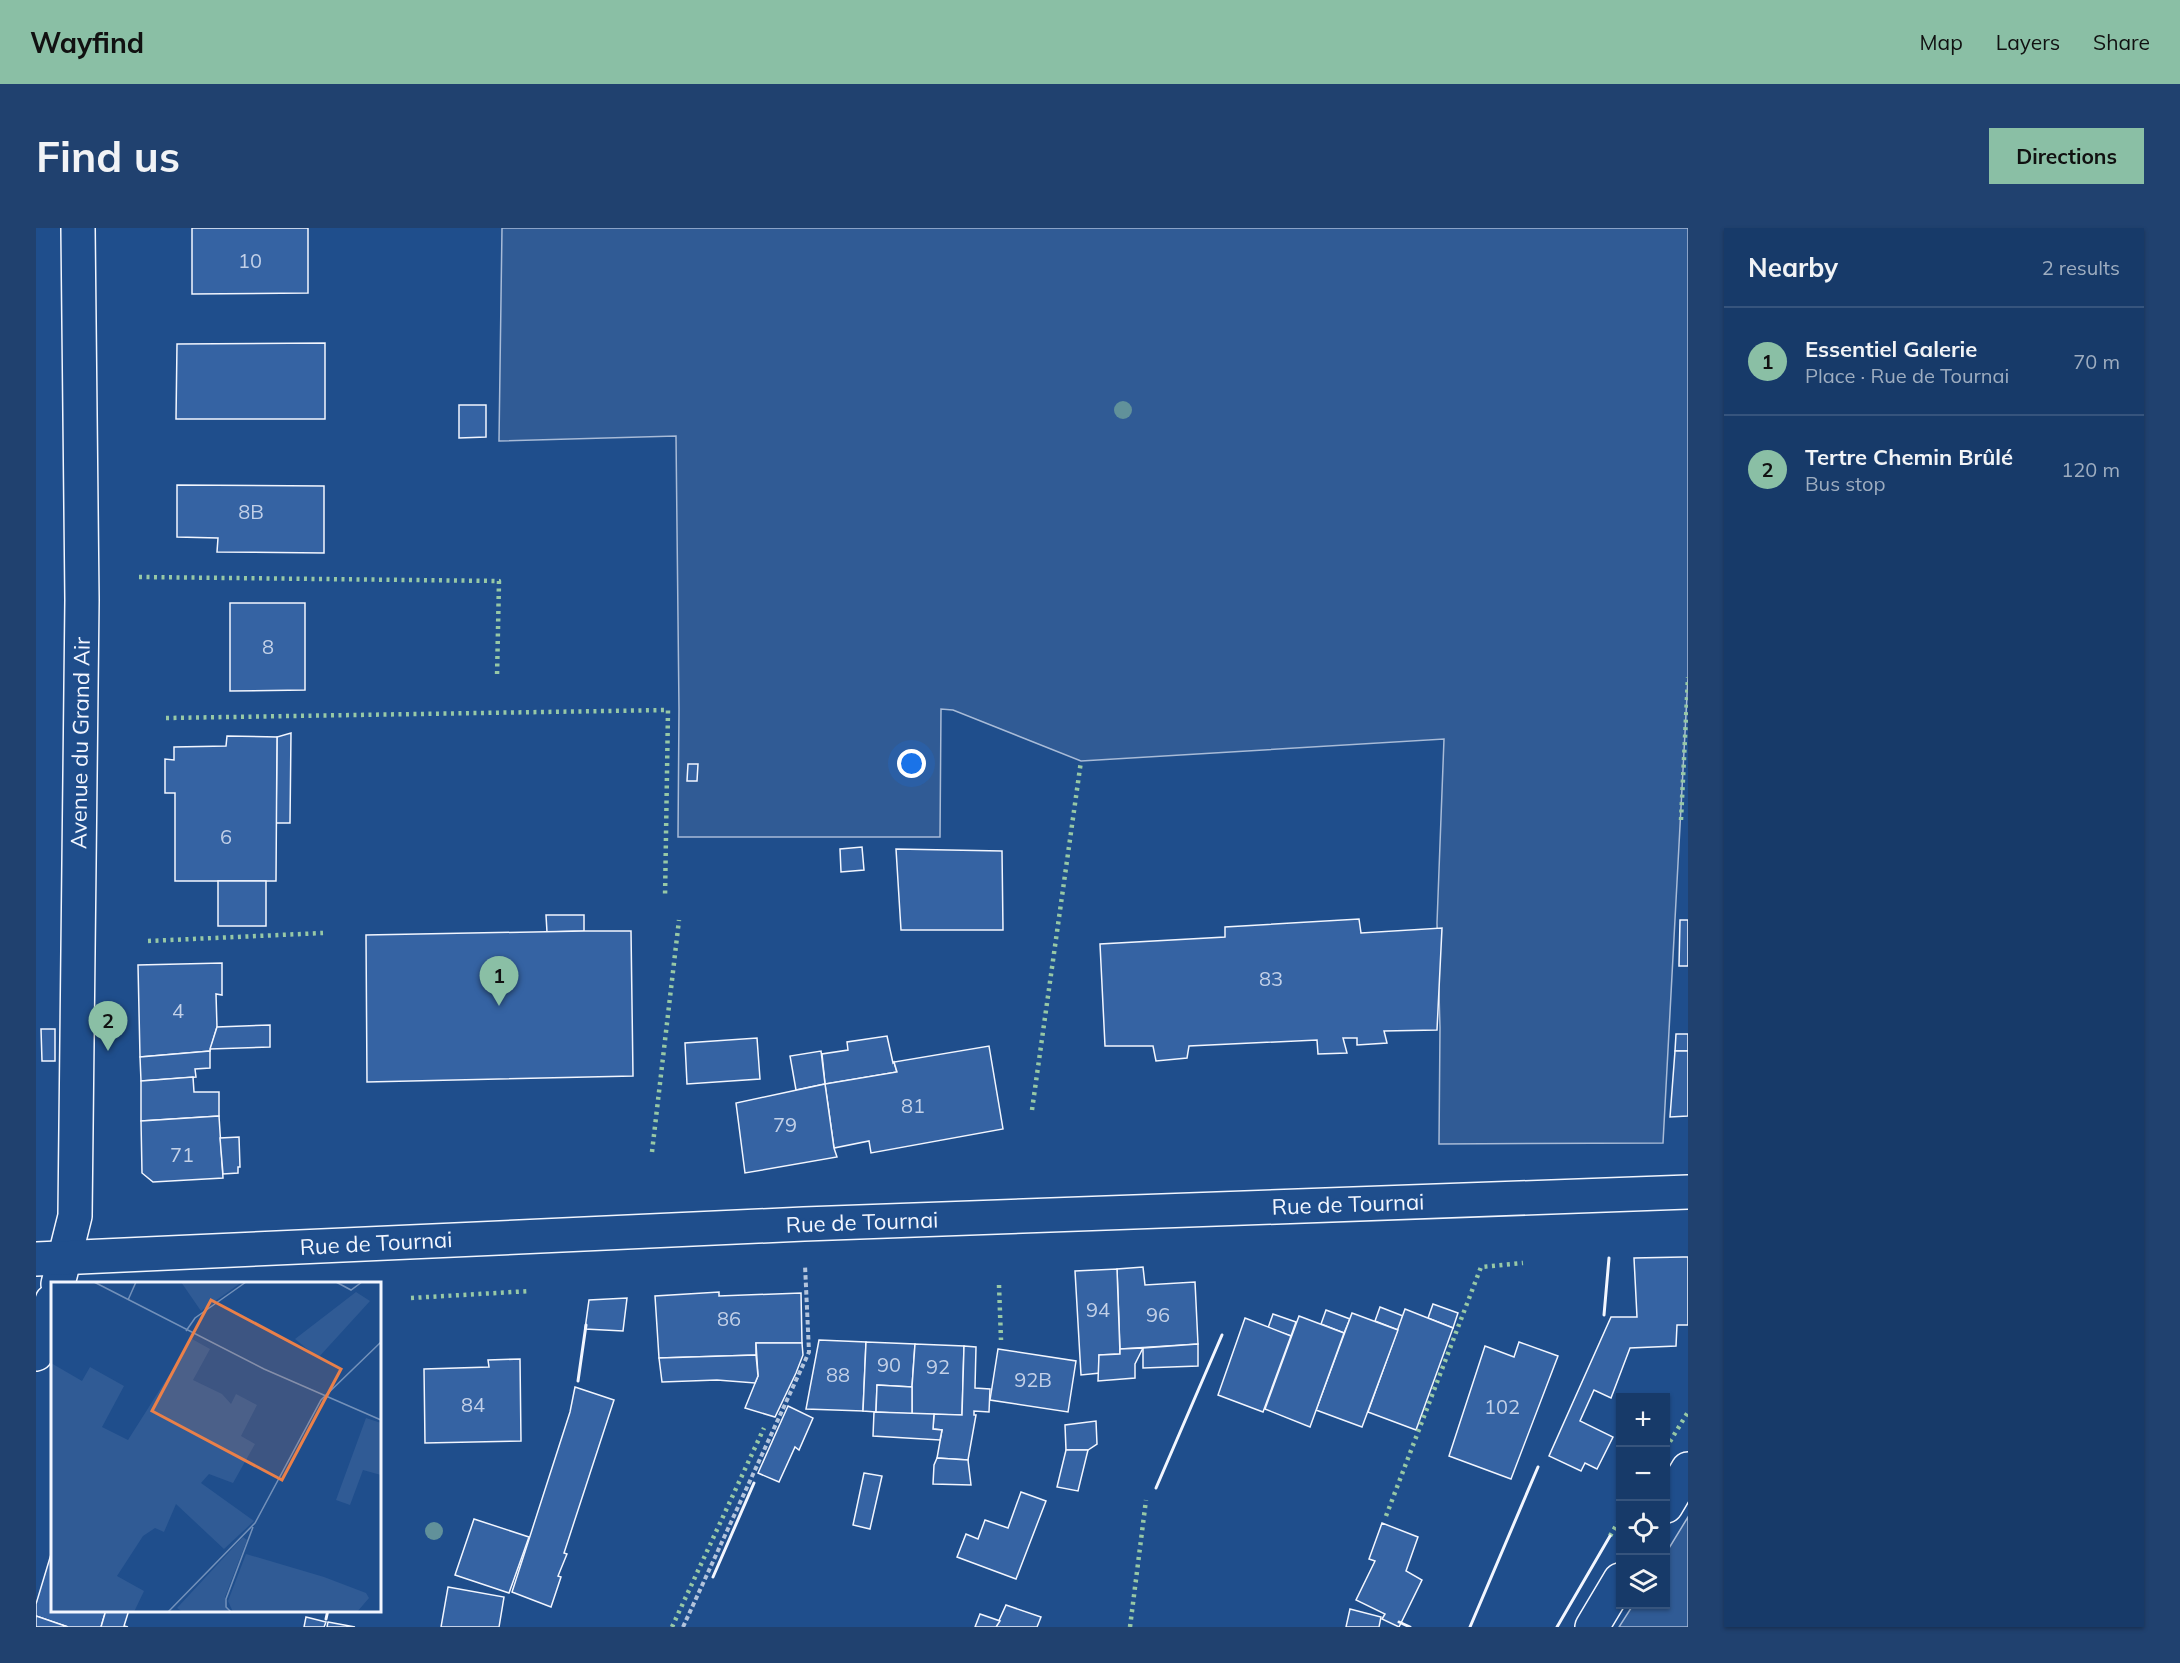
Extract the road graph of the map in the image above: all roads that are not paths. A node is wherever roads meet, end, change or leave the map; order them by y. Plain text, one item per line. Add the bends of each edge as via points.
1 (78, 228) edge
2 (1688, 1192) edge
3 (53, 1266) edge
4 (51, 1304) edge
5 (36, 1354) edge
6 (1688, 1469) edge
7 (1668, 1501) edge
8 (1616, 1587) edge
9 (1592, 1627) edge

1 - 3 main road, Avenue du Grand Air via 82,600 75,1216
2 - 3 main road, Rue de Tournai via 804,1224
4 - 5 main road
6 - 7 main road
8 - 9 main road

